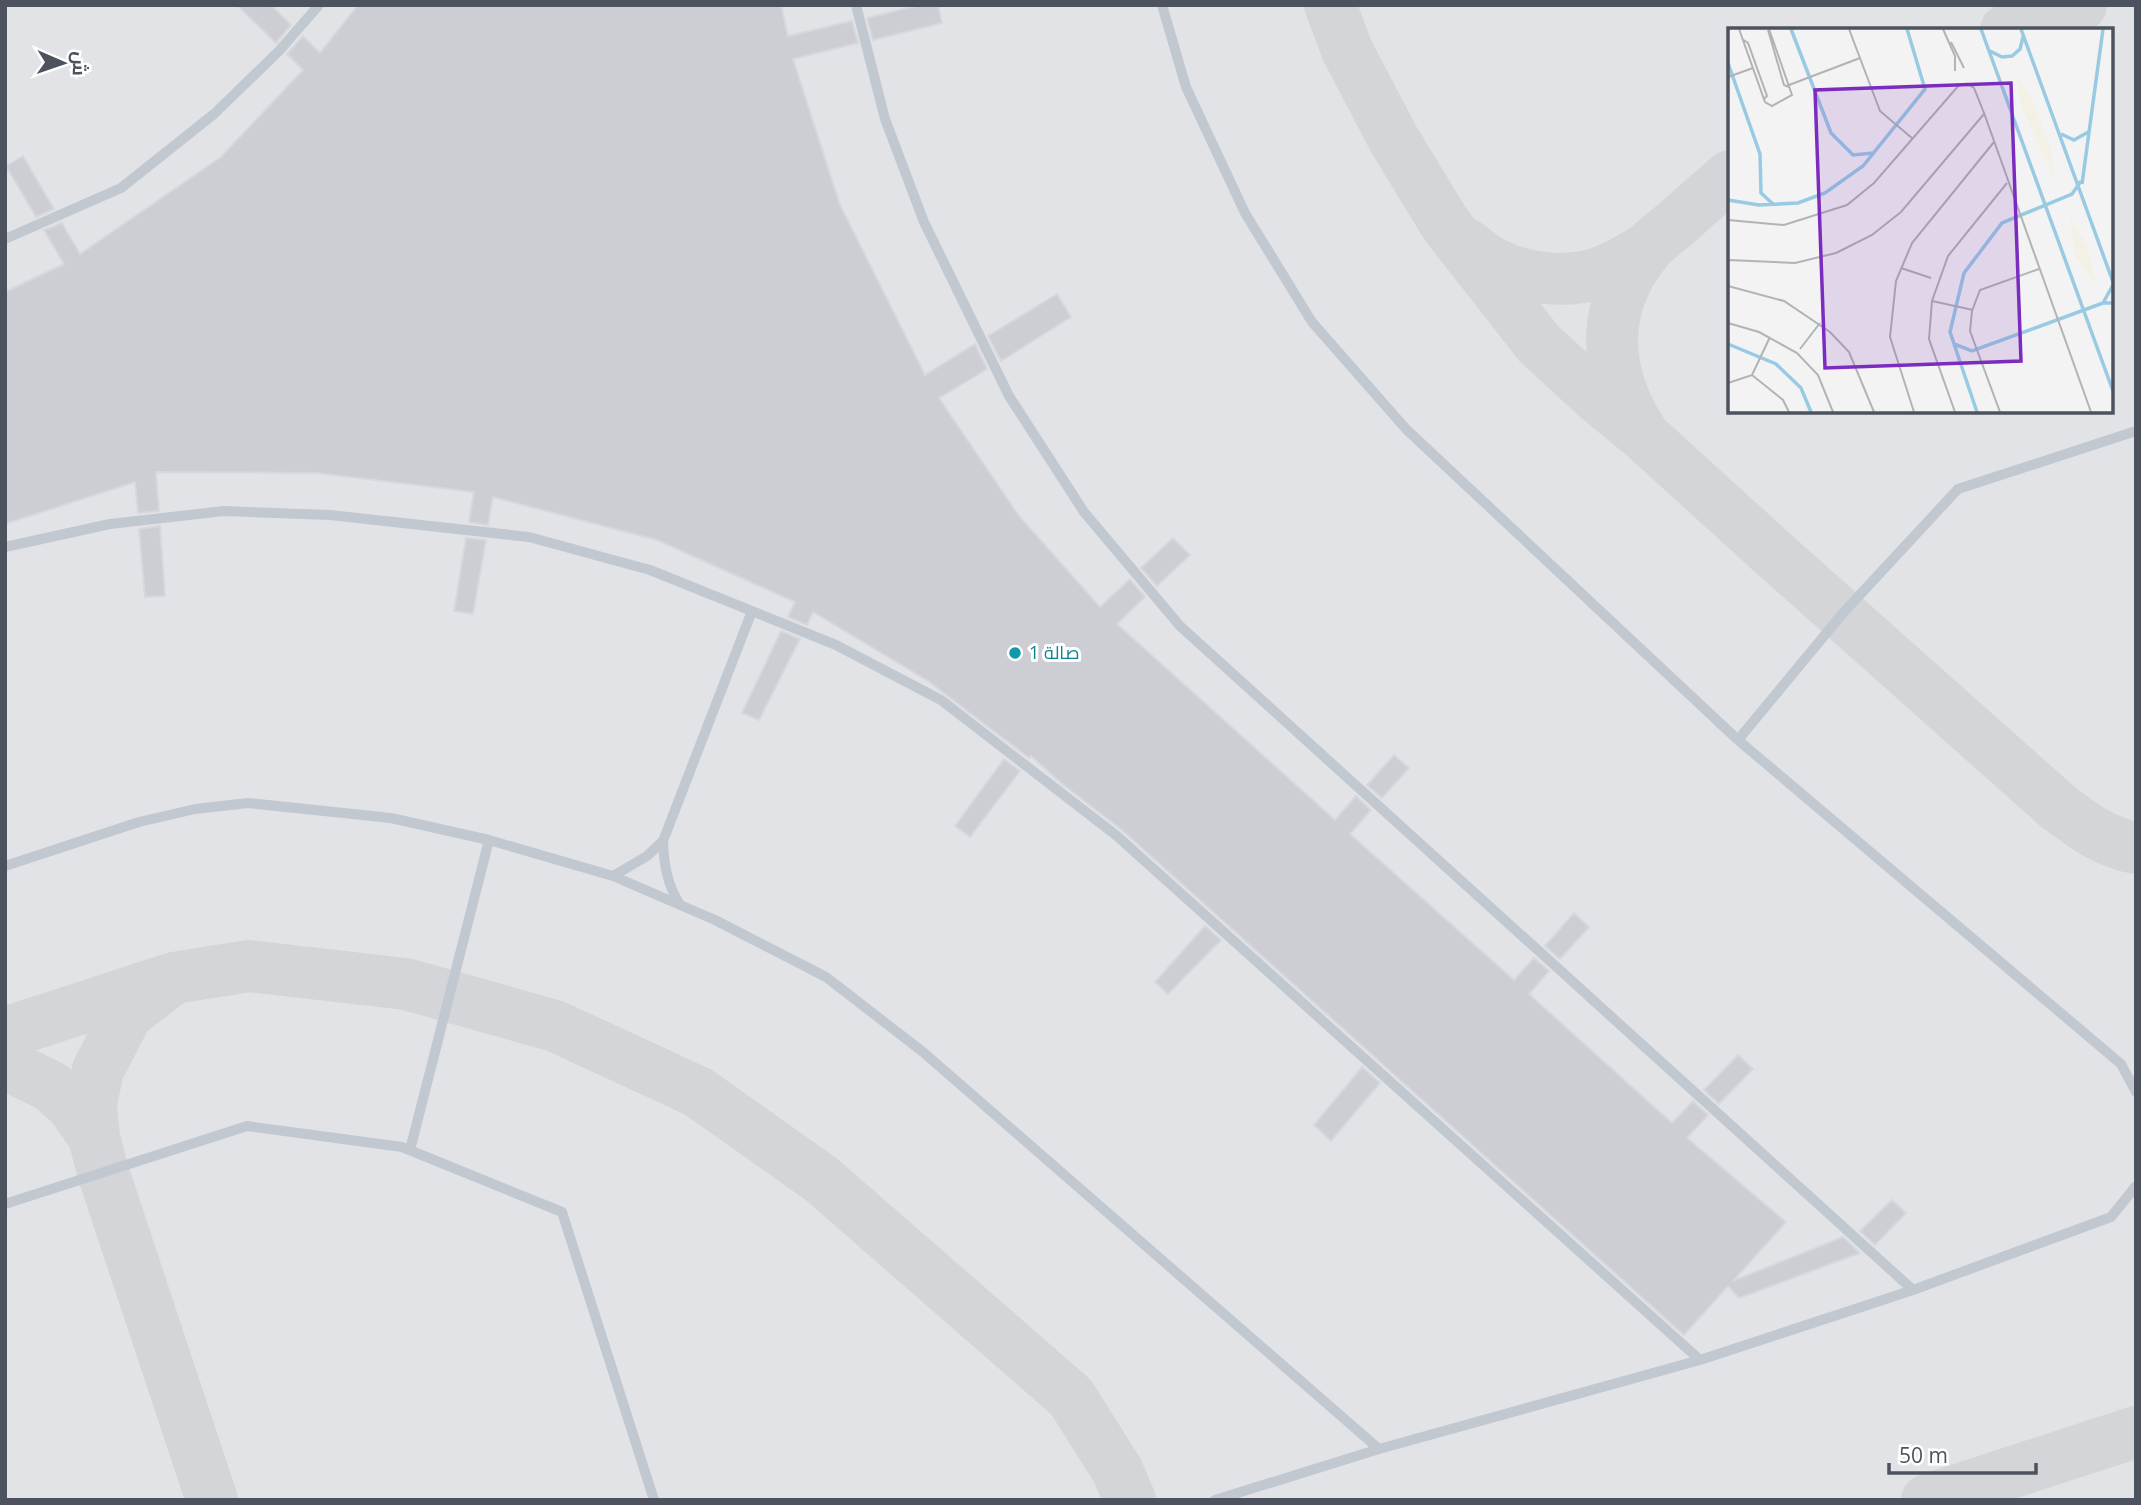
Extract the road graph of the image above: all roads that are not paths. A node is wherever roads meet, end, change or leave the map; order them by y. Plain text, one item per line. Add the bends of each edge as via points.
1 (320, 5) edge
2 (856, 5) edge
3 (1162, 5) edge
4 (5, 239) edge
5 (2136, 431) edge
6 (5, 547) edge
7 (752, 611) junction
8 (1738, 740) junction
9 (489, 840) junction
10 (663, 841) junction
11 (5, 866) edge
12 (613, 876) junction
13 (680, 905) junction
14 (2136, 1092) edge
15 (410, 1150) junction
16 (2136, 1186) edge
17 (5, 1205) edge
18 (1913, 1290) junction
19 (1700, 1360) junction
20 (1379, 1449) junction
21 (654, 1500) edge
22 (1214, 1500) edge

1 - 4 lane via 214,114 121,188
2 - 18 lane via 885,119 924,222 1009,396 1084,512 1180,626
3 - 8 lane via 1186,87 1245,213 1312,322 1406,429
5 - 8 lane via 1958,489 1843,613
6 - 7 lane via 110,524 224,511 330,515 528,537 650,570
7 - 10 lane
7 - 19 lane via 836,645 941,700 1117,836
8 - 14 lane via 2122,1064
9 - 11 lane via 391,818 248,803 139,822
9 - 12 lane
9 - 15 lane
10 - 12 lane
10 - 13 lane via 670,888
12 - 13 lane
13 - 20 lane via 826,977 923,1052
15 - 17 lane via 247,1126
15 - 21 lane via 562,1212
16 - 18 lane via 2111,1217
18 - 19 lane
19 - 20 lane
20 - 22 lane

